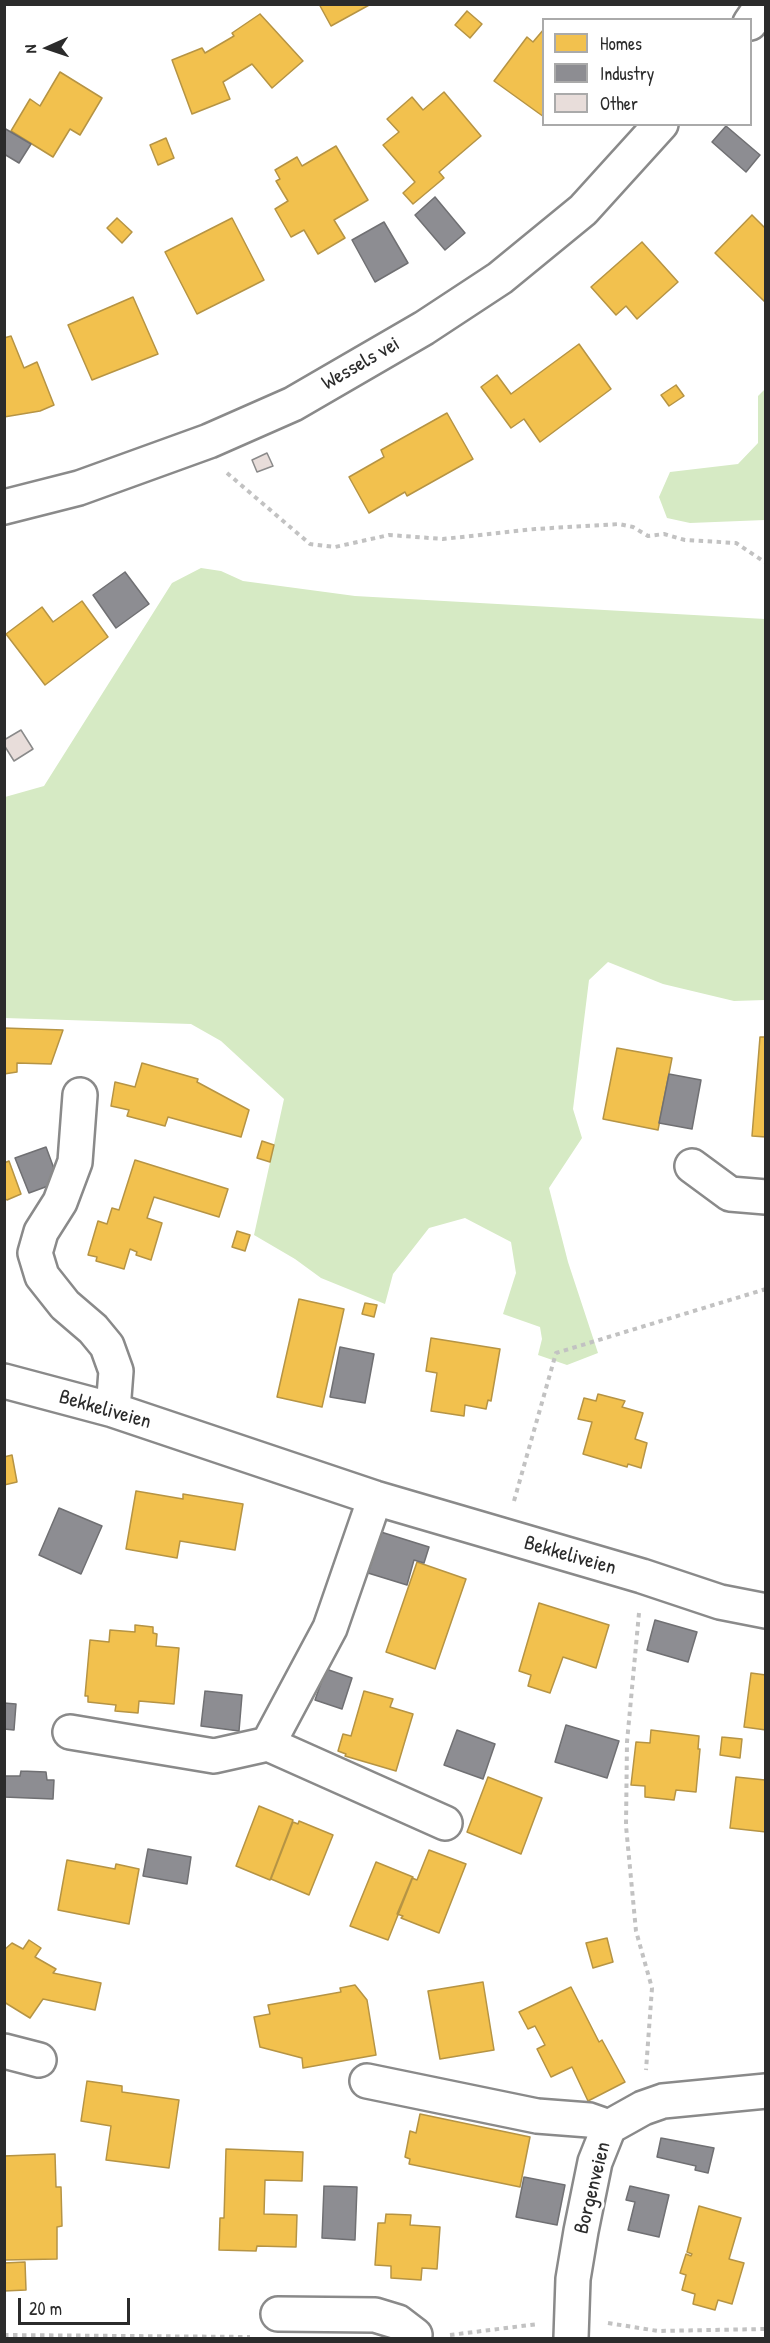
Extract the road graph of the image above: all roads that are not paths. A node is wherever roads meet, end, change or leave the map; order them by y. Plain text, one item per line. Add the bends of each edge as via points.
1 (763, 4) edge
2 (752, 20) edge
3 (659, 126) edge
4 (4, 507) edge
5 (80, 1095) dead end
6 (693, 1166) dead end
7 (765, 1197) edge
8 (4, 1381) edge
9 (113, 1410) junction
10 (375, 1498) junction
11 (765, 1611) edge
12 (70, 1732) dead end
13 (268, 1744) junction
14 (445, 1823) dead end
15 (4, 2051) edge
16 (39, 2060) dead end
17 (367, 2081) dead end
18 (765, 2091) edge
19 (609, 2127) junction
20 (267, 2325) road end
21 (571, 2330) edge
22 (415, 2335) road end

1 - 2 street
3 - 4 street, Wessels vei via 583,210 500,278 424,328 293,404 209,441 79,488
5 - 9 street via 75,1162 35,1253 42,1275 65,1305 107,1346 116,1371
6 - 7 street via 730,1194
8 - 9 street, Bekkeliveien
9 - 10 street, Bekkeliveien
10 - 11 street, Bekkeliveien via 720,1602
10 - 13 street via 330,1628
12 - 13 street via 214,1756
13 - 14 street
15 - 16 street
17 - 19 street via 537,2116 589,2120
18 - 19 street, Borgenveien via 663,2101
19 - 21 street, Borgenveien via 595,2162 581,2231 573,2279
20 - 22 street via 375,2315 398,2322

